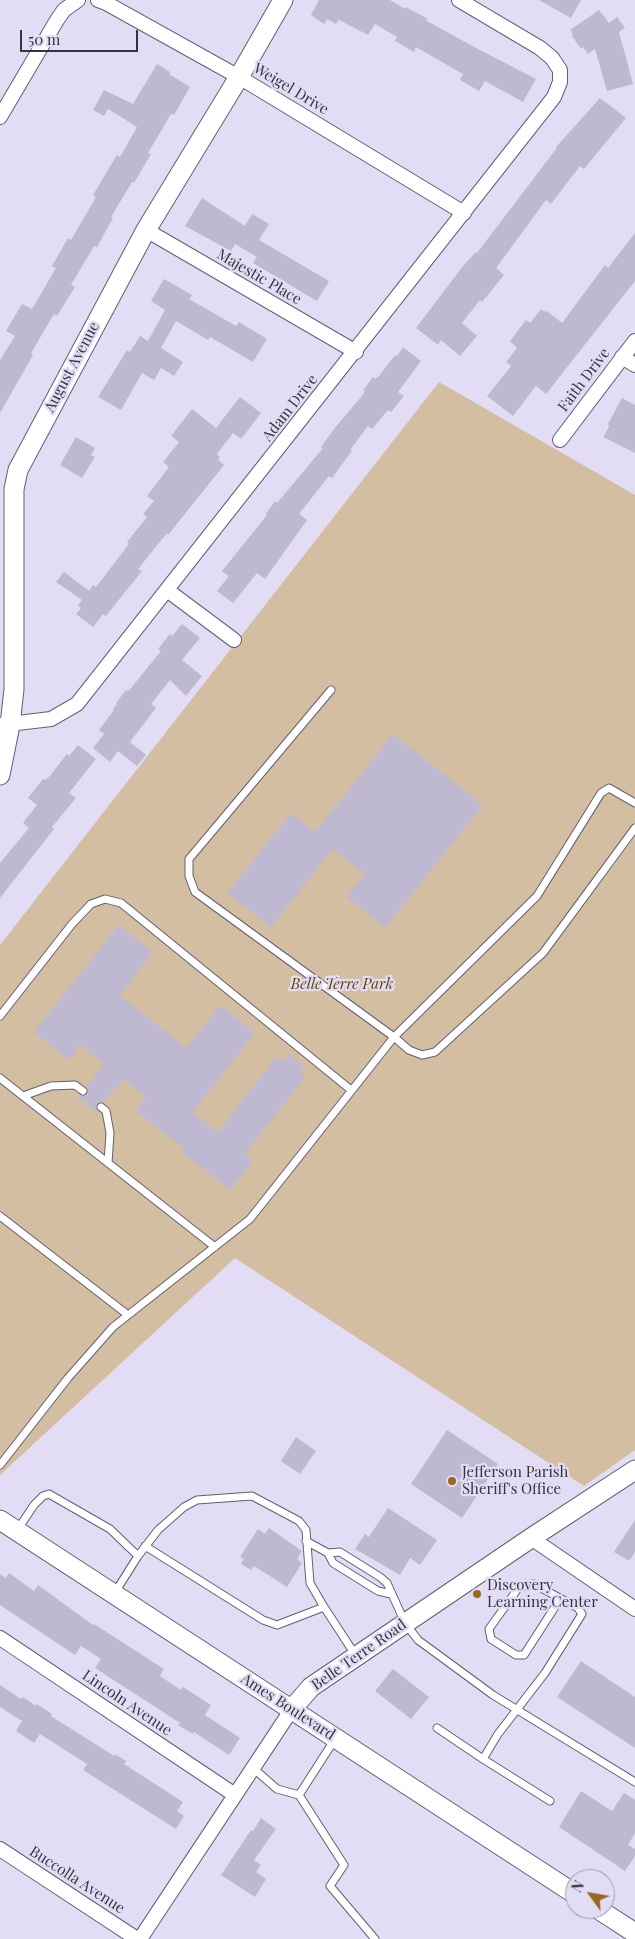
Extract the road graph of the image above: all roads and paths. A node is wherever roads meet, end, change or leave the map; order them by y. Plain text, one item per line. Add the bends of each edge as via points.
1 (78, 0) edge
2 (98, 0) edge
3 (283, 0) edge
4 (459, 0) edge
5 (239, 77) junction
6 (0, 117) edge
7 (464, 213) junction
8 (146, 230) junction
9 (635, 341) edge
10 (356, 352) junction
11 (622, 357) junction
12 (635, 365) edge
13 (560, 440) dead end
14 (7, 544) edge
15 (167, 590) junction
16 (234, 640) dead end
17 (331, 690) dead end
18 (5, 725) edge
19 (0, 776) edge
20 (635, 803) edge
21 (635, 828) edge
22 (0, 1016) edge
23 (394, 1037) junction
24 (0, 1078) edge
25 (351, 1090) junction
26 (82, 1091) dead end
27 (23, 1096) junction
28 (101, 1107) dead end
29 (108, 1163) junction
30 (0, 1216) edge
31 (214, 1247) junction
32 (128, 1316) junction
33 (0, 1465) edge
34 (635, 1470) edge
35 (0, 1520) edge
36 (17, 1531) junction
37 (531, 1538) junction
38 (306, 1541) junction
39 (146, 1546) junction
40 (328, 1553) junction
41 (138, 1556) junction
42 (114, 1594) junction
43 (391, 1594) junction
44 (560, 1599) junction
45 (324, 1607) junction
46 (635, 1609) edge
47 (405, 1623) junction
48 (0, 1638) edge
49 (356, 1657) junction
50 (292, 1709) junction
51 (518, 1710) junction
52 (437, 1728) dead end
53 (336, 1737) junction
54 (483, 1759) junction
55 (253, 1768) junction
56 (635, 1782) edge
57 (235, 1795) junction
58 (299, 1796) junction
59 (550, 1801) dead end
60 (0, 1849) edge
61 (565, 1887) edge
62 (613, 1919) edge
63 (635, 1933) edge
64 (138, 1939) edge
65 (375, 1939) edge

1 - 6 street via 57,20
2 - 5 street, Weigel Drive
3 - 5 street, August Avenue
4 - 7 street, Adam Drive via 540,48 560,70 560,82 554,97
5 - 7 street, Weigel Drive
5 - 8 street, August Avenue
7 - 10 street, Adam Drive
8 - 10 street, Majestic Place
8 - 14 street, August Avenue via 18,470
9 - 11 street, Faith Drive
10 - 15 street, Adam Drive
11 - 12 street
11 - 13 street, Faith Drive
14 - 18 street, August Avenue via 14,689
15 - 16 street
15 - 18 street, Adam Drive via 77,704 51,719
17 - 23 lane via 189,859 189,876 195,892
18 - 19 street, August Avenue
20 - 23 lane via 609,788 601,792 538,896
21 - 23 lane via 543,953 435,1052 422,1055 409,1050
22 - 25 lane via 91,904 106,900 121,903
23 - 25 lane
24 - 27 lane
25 - 31 lane via 250,1219
26 - 27 lane via 75,1086 52,1086
27 - 29 lane
28 - 29 lane via 106,1111 110,1133
29 - 31 lane
30 - 32 lane
31 - 32 lane
32 - 33 lane via 113,1327 68,1378
34 - 37 street, Belle Terre Road
35 - 36 street, Ames Boulevard
36 - 41 lane via 34,1505 49,1494 110,1529
36 - 42 street, Ames Boulevard
37 - 46 street
37 - 47 street, Belle Terre Road
38 - 39 lane via 306,1530 299,1521 252,1496 197,1500 158,1530
38 - 40 lane
38 - 45 lane via 310,1583
39 - 41 lane
39 - 45 lane via 263,1620 278,1625
40 - 43 lane via 332,1563 378,1591
40 - 43 lane via 340,1552 380,1577 387,1583
41 - 42 lane
42 - 50 street, Ames Boulevard
43 - 47 lane
44 - 44 lane via 524,1655 516,1656 491,1638 489,1629 518,1586 534,1584
44 - 51 lane via 578,1608 582,1614
45 - 49 lane
47 - 49 street, Belle Terre Road
47 - 51 lane via 418,1640
48 - 57 street, Lincoln Avenue
49 - 50 street, Belle Terre Road via 311,1688
50 - 53 street, Ames Boulevard
50 - 55 street, Belle Terre Road
51 - 54 lane
51 - 56 lane
52 - 54 lane
53 - 58 lane
53 - 61 street, Ames Boulevard
54 - 59 lane
55 - 57 street, Belle Terre Road
55 - 58 lane via 278,1790
57 - 64 street, Belle Terre Road
58 - 65 lane via 344,1865 330,1886
60 - 64 street, Buccolla Avenue
62 - 63 street

